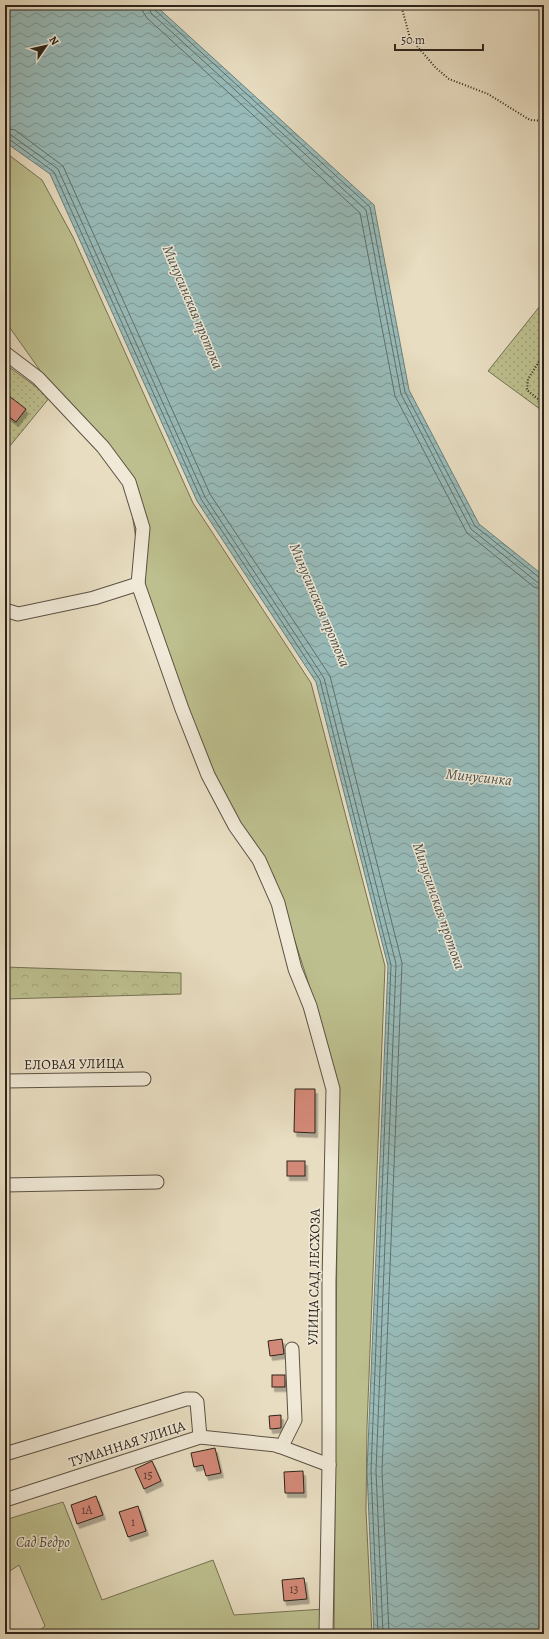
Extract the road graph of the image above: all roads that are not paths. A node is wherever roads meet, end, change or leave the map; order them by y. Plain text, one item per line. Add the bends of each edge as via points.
1 (5, 353) edge
2 (138, 584) junction
3 (5, 610) edge
4 (144, 1079) dead end
5 (5, 1081) edge
6 (157, 1182) dead end
7 (5, 1185) edge
8 (292, 1349) dead end
9 (200, 1437) junction
10 (278, 1446) junction
11 (5, 1454) edge
12 (329, 1465) junction
13 (5, 1500) edge
14 (326, 1634) edge

1 - 2 street via 38,378 103,447 129,482 143,528
2 - 3 street via 94,598 18,614
2 - 12 street, УЛИЦА САД ЛЕСХОЗА via 208,775 235,826 259,860 278,904 295,969 310,1006 333,1089
4 - 5 street, ЕЛОВАЯ УЛИЦА
6 - 7 street
8 - 10 street via 295,1420 283,1444
9 - 10 street, ТУМАННАЯ УЛИЦА
9 - 11 street via 196,1402 194,1399 186,1398
9 - 13 street, ТУМАННАЯ УЛИЦА
10 - 12 street, ТУМАННАЯ УЛИЦА
12 - 14 street, УЛИЦА САД ЛЕСХОЗА

